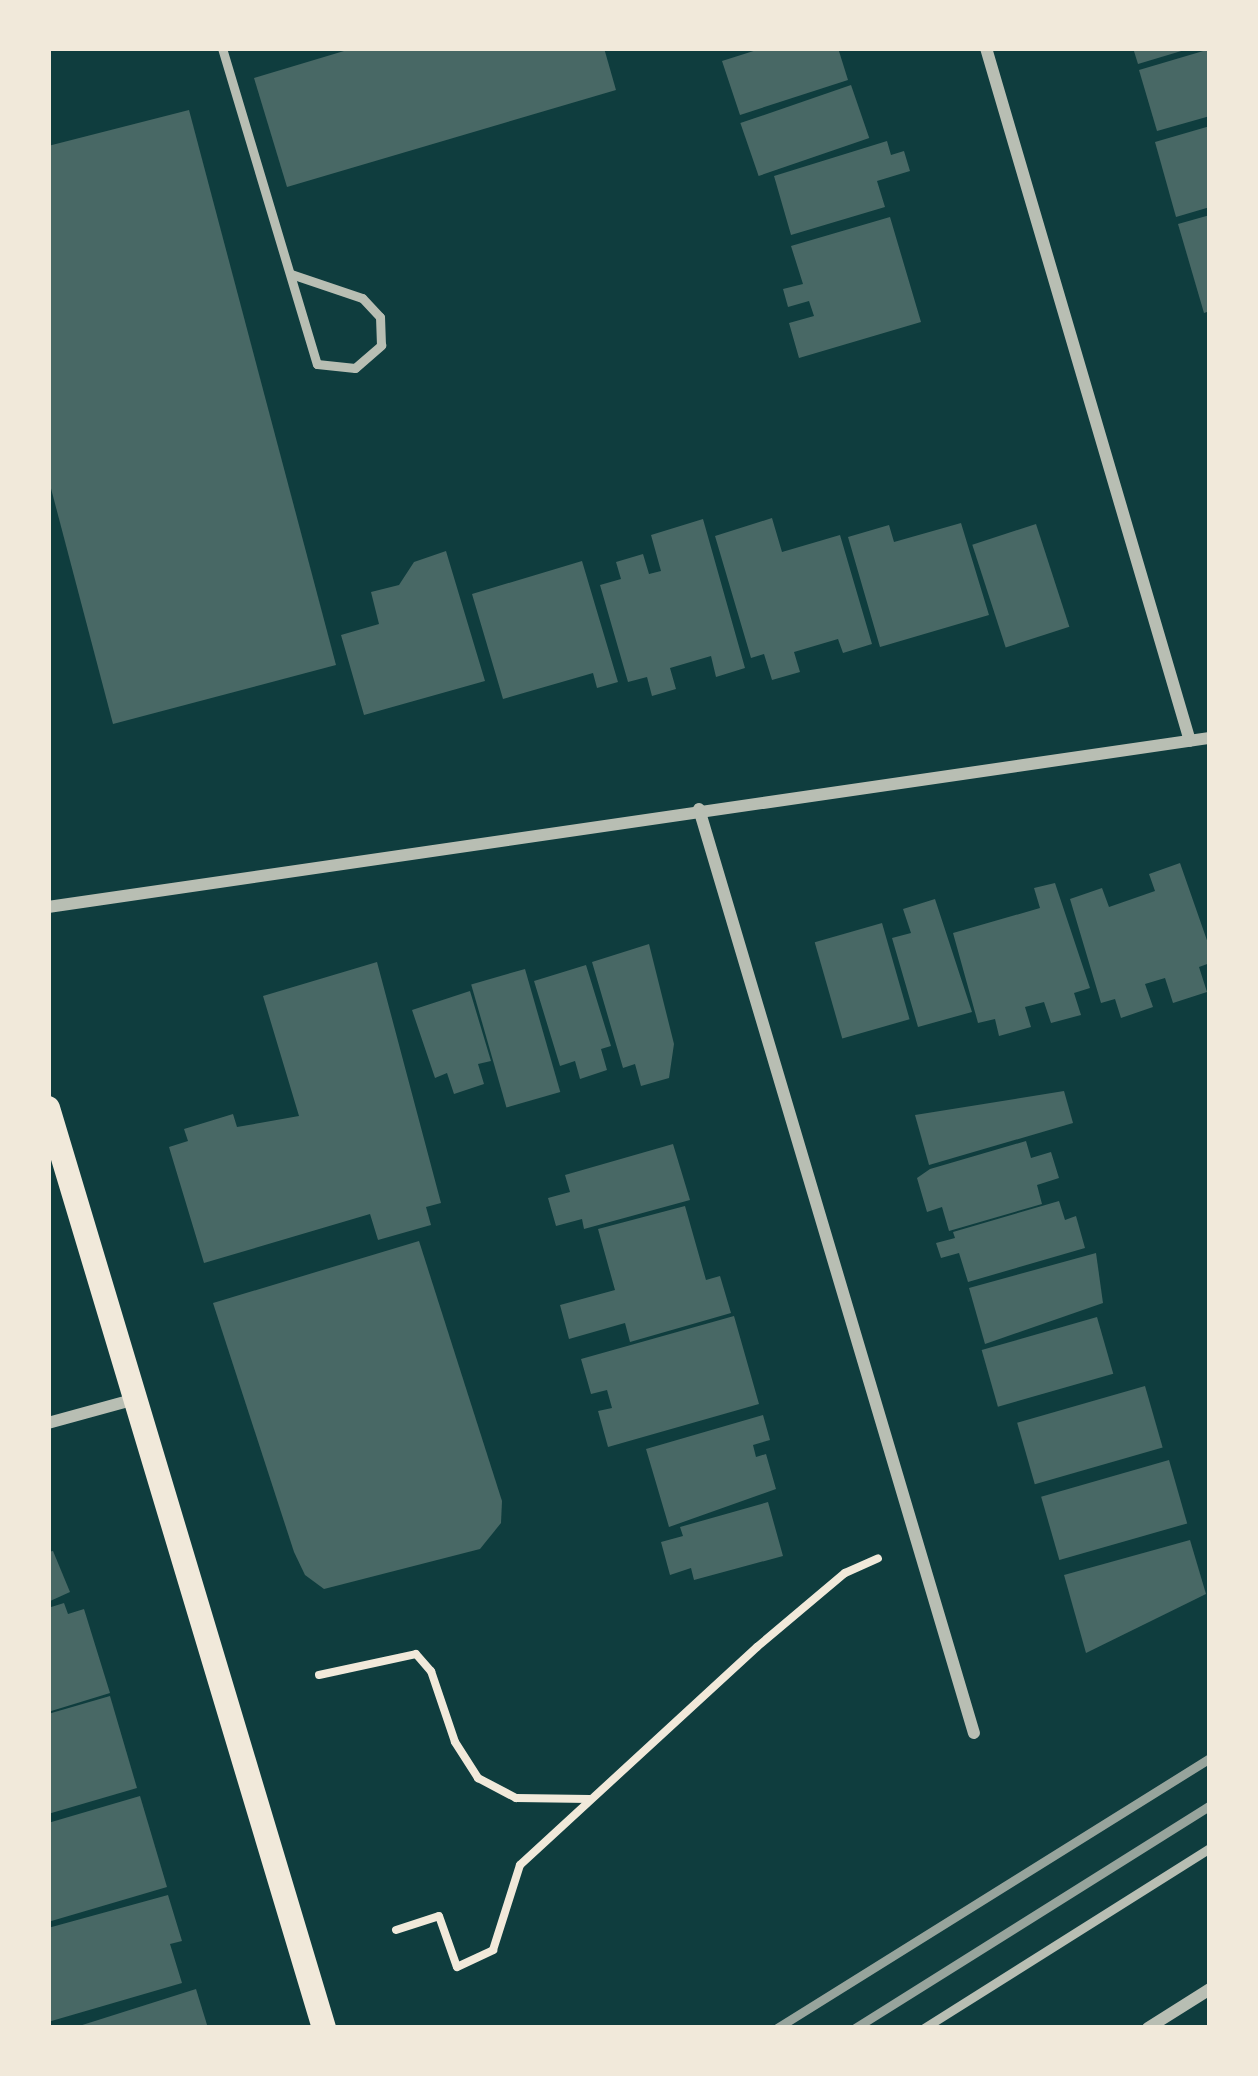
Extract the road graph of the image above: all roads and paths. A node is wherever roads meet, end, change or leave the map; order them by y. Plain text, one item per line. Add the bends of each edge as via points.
1 (222, 48) edge
2 (986, 48) edge
3 (291, 274) junction
4 (1210, 737) edge
5 (1190, 740) junction
6 (699, 809) junction
7 (48, 907) edge
8 (48, 1108) edge
9 (132, 1400) junction
10 (48, 1424) edge
11 (878, 1558) dead end
12 (319, 1675) dead end
13 (974, 1733) dead end
14 (592, 1799) junction
15 (1210, 1849) edge
16 (396, 1930) dead end
17 (1210, 1989) edge
18 (324, 2028) edge
19 (924, 2028) edge
20 (1148, 2028) edge

1 - 3 lane
2 - 5 street
3 - 3 lane via 362,298 380,317 381,345 355,368 317,364
4 - 5 street
5 - 6 street
6 - 7 street
6 - 13 street
8 - 9 main road
9 - 10 street
9 - 18 main road
11 - 14 path via 845,1573
12 - 14 path via 416,1654 478,1778 517,1798
14 - 16 path via 520,1865 500,1936 480,1960 457,1967 440,1916
15 - 19 lane
17 - 20 street

